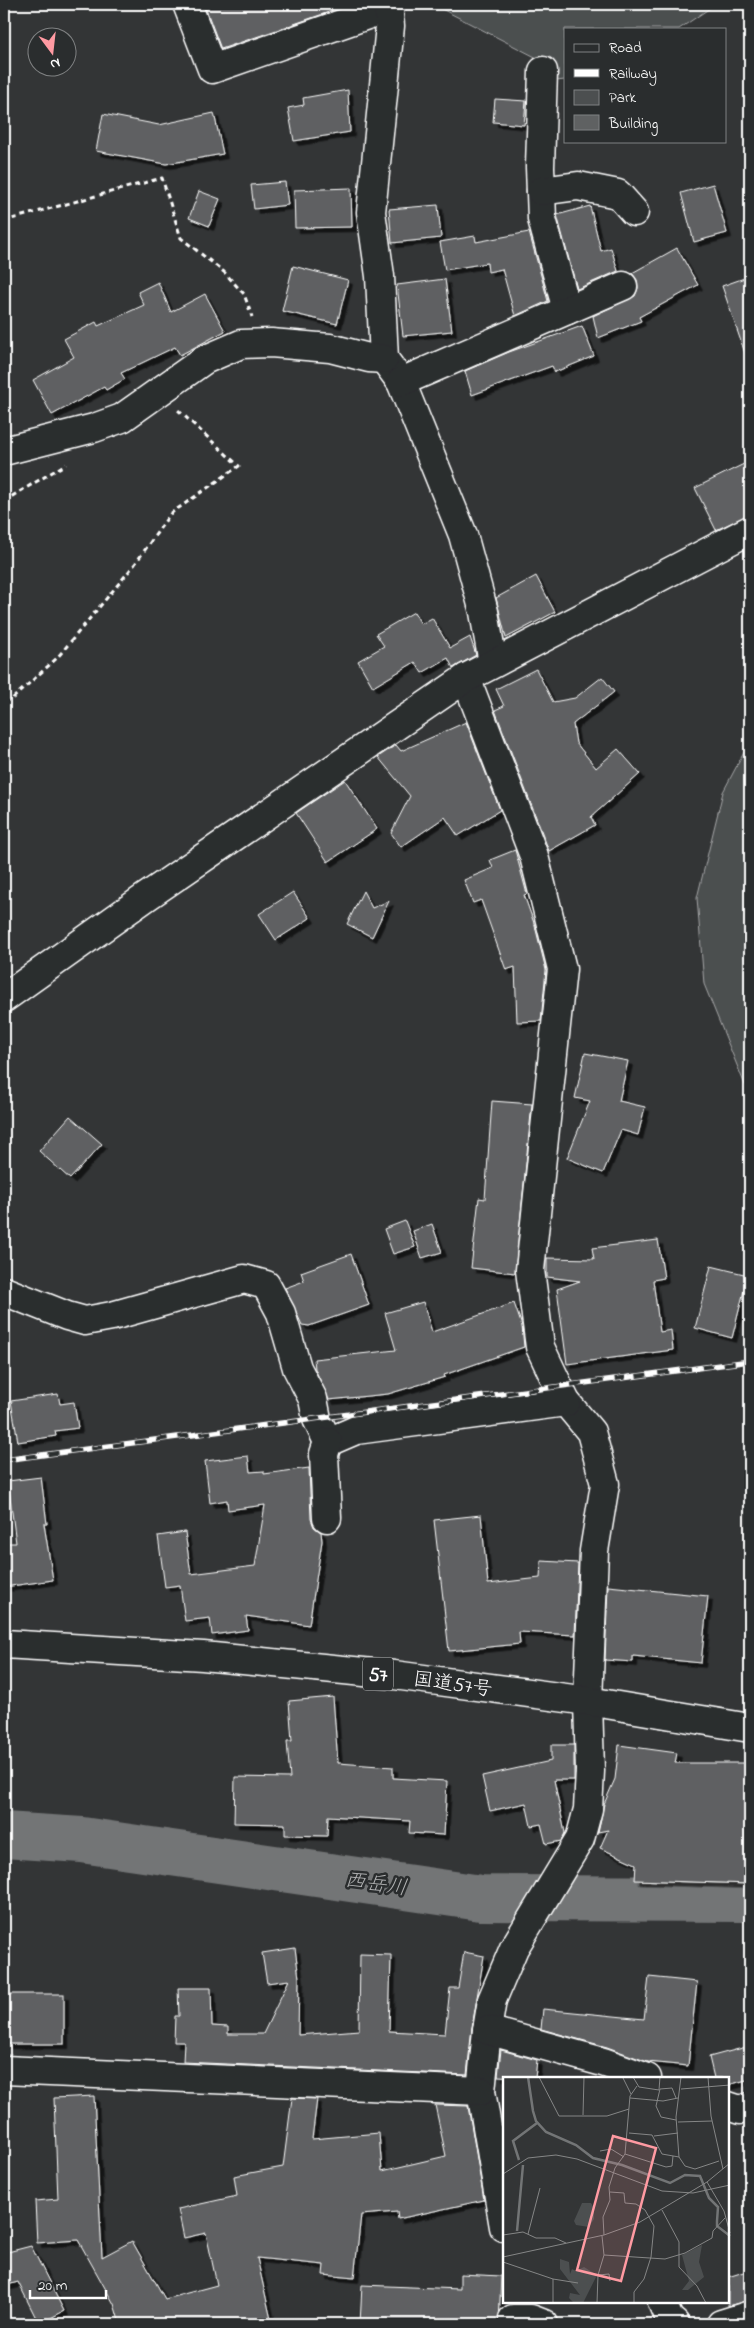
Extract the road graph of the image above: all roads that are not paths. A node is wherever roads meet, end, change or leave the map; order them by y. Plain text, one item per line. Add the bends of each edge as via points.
1 (187, 4) edge
2 (389, 5) edge
3 (542, 71) dead end
4 (541, 191) junction
5 (634, 212) dead end
6 (623, 286) dead end
7 (567, 310) junction
8 (384, 359) junction
9 (401, 382) junction
10 (4, 451) edge
11 (750, 530) edge
12 (493, 663) junction
13 (466, 678) junction
14 (4, 998) edge
15 (4, 1291) edge
16 (566, 1402) junction
17 (328, 1442) junction
18 (327, 1518) dead end
19 (4, 1644) edge
20 (588, 1701) junction
21 (750, 1728) edge
22 (487, 2030) junction
23 (4, 2070) edge
24 (644, 2077) edge
25 (481, 2091) junction
26 (729, 2106) edge
27 (750, 2107) edge
28 (503, 2221) edge
29 (662, 2303) edge
30 (513, 2315) edge
31 (750, 2315) edge
32 (544, 2324) edge
33 (675, 2324) edge
34 (721, 2324) edge

1 - 2 main road via 212,69
2 - 8 main road via 390,26 370,212 380,276
3 - 4 main road
4 - 5 main road via 578,186 618,194
4 - 7 main road via 542,220
6 - 7 main road
7 - 9 main road
8 - 9 main road
8 - 10 main road via 330,348 241,344 204,360 122,418
9 - 12 main road via 463,535 484,612
11 - 12 main road
12 - 13 main road
13 - 14 main road
13 - 16 main road via 534,856 562,969 530,1270 540,1347
15 - 17 main road via 85,1321 244,1278 266,1285 281,1313 298,1368
16 - 17 main road via 356,1430
16 - 20 main road via 591,1432 605,1484 594,1551
17 - 18 main road via 324,1454
19 - 20 main road, 国道57号 / 57 via 204,1656 394,1675
20 - 21 main road, 国道57号 / 57
20 - 22 main road via 588,1809 580,1839 514,1948 492,2000
22 - 24 main road via 603,2062
22 - 25 main road
23 - 25 main road
25 - 28 main road
26 - 27 main road via 740,2110
29 - 33 main road
30 - 32 main road
31 - 34 main road

